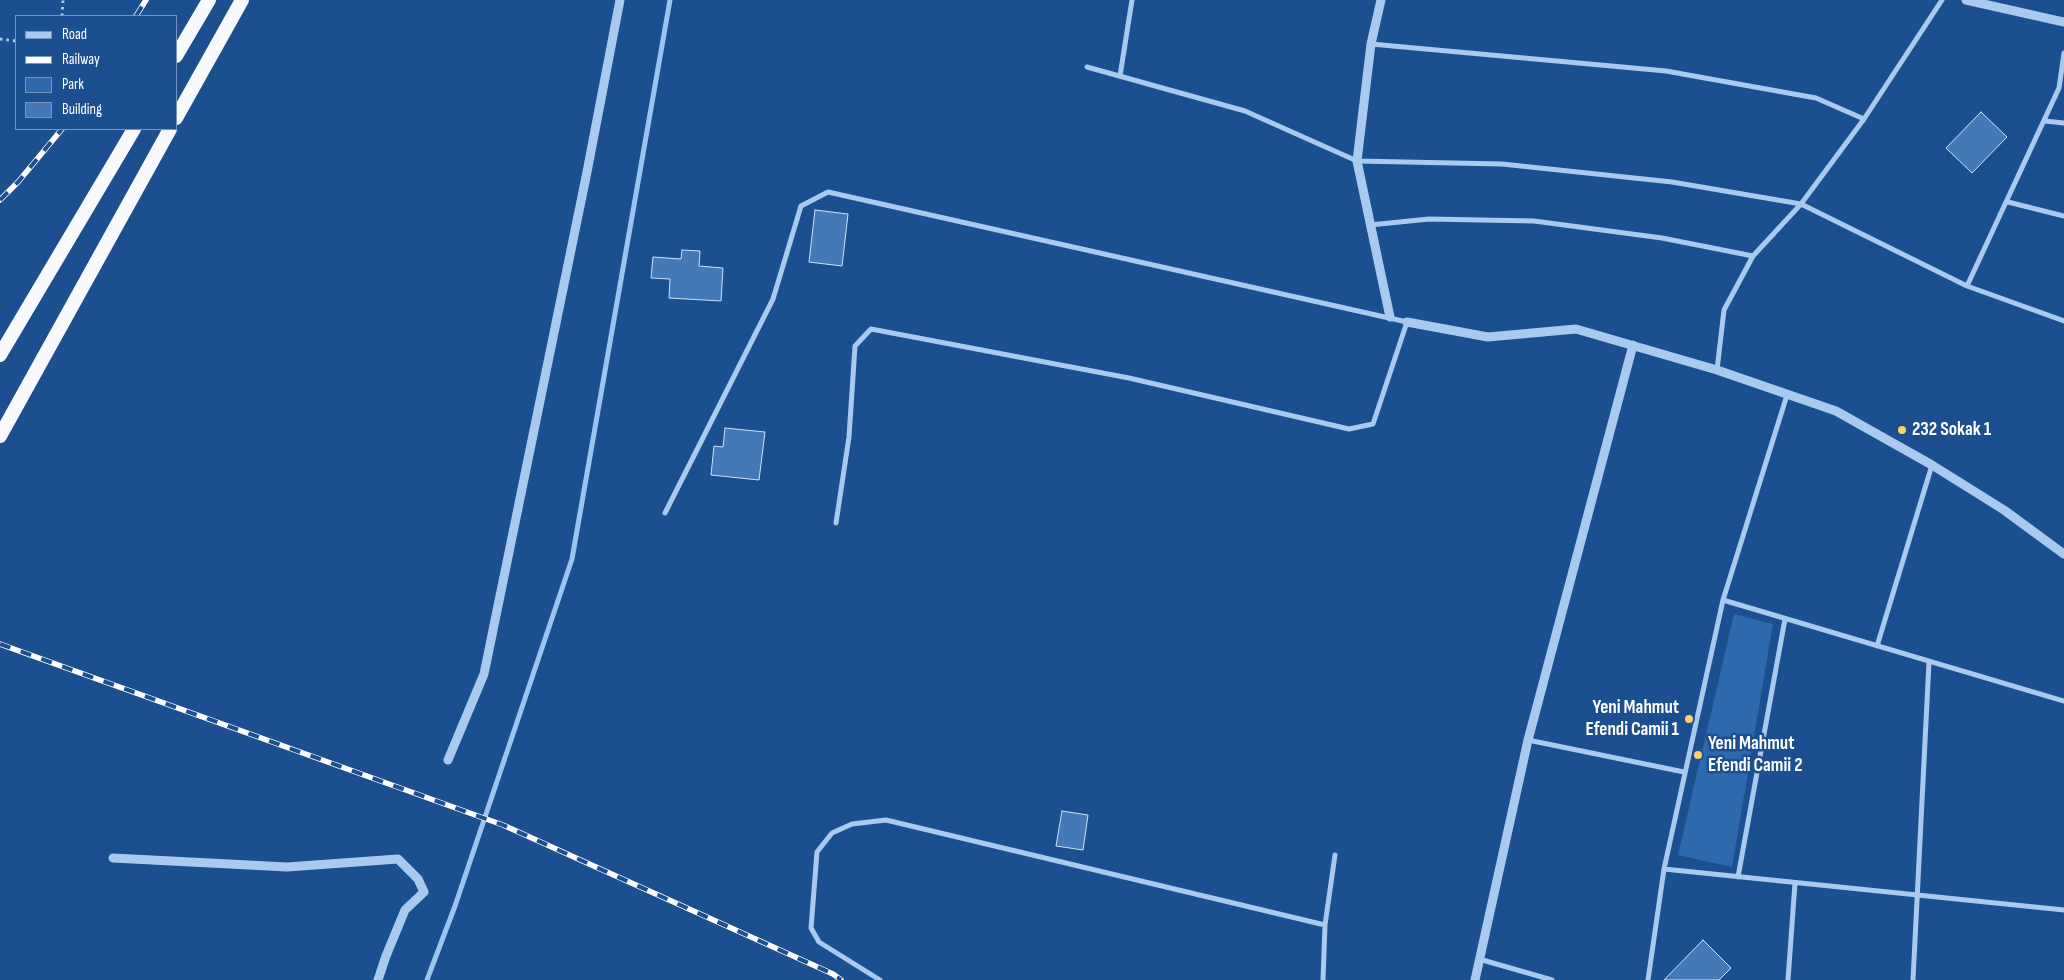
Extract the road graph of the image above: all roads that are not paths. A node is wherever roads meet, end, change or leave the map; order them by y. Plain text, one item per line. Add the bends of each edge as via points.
1 (209, 0) edge
2 (242, 0) edge
3 (620, 0) edge
4 (1132, 0) edge
5 (1381, 0) edge
6 (1942, 0) edge
7 (1966, 0) edge
8 (2064, 22) edge
9 (1372, 44) junction
10 (178, 53) edge
11 (2064, 53) edge
12 (1087, 67) dead end
13 (1120, 76) junction
14 (178, 114) edge
15 (1864, 119) junction
16 (2045, 120) junction
17 (2064, 123) edge
18 (133, 130) edge
19 (169, 130) edge
20 (1357, 161) junction
21 (2008, 202) junction
22 (1801, 204) junction
23 (2064, 216) edge
24 (1370, 225) junction
25 (1753, 256) junction
26 (1967, 286) junction
27 (1390, 317) junction
28 (2064, 320) edge
29 (1407, 322) junction
30 (1634, 345) junction
31 (0, 355) edge
32 (1717, 370) junction
33 (1787, 395) junction
34 (0, 436) edge
35 (1932, 466) junction
36 (666, 513) dead end
37 (836, 523) dead end
38 (2064, 554) edge
39 (1723, 600) junction
40 (1784, 619) junction
41 (1877, 646) junction
42 (1929, 662) junction
43 (2064, 702) edge
44 (1528, 740) junction
45 (448, 760) dead end
46 (1684, 772) junction
47 (1335, 855) dead end
48 (113, 858) dead end
49 (1664, 869) junction
50 (1738, 877) junction
51 (1795, 883) junction
52 (1918, 896) junction
53 (2064, 910) edge
54 (1325, 925) junction
55 (1479, 959) junction
56 (378, 980) edge
57 (880, 980) edge
58 (1323, 980) edge
59 (1475, 980) edge
60 (1552, 980) edge
61 (1648, 980) edge
62 (1788, 980) edge
63 (1913, 980) edge

1 - 10 highway
2 - 14 highway
3 - 45 street via 484,674
4 - 13 street
5 - 9 street
6 - 15 street
7 - 8 street
9 - 15 street via 1666,71 1816,98
9 - 20 street
11 - 16 street via 2059,88
12 - 13 street
13 - 20 street via 1245,111
15 - 22 street
16 - 17 street
16 - 21 street
18 - 31 highway
19 - 34 highway
20 - 22 street via 1502,164 1672,182
20 - 24 street
21 - 23 street
21 - 26 street
22 - 25 street
22 - 26 street
24 - 25 street via 1429,219 1534,221 1662,238
24 - 27 street
25 - 32 street via 1724,310
26 - 28 street
27 - 29 street
27 - 36 street via 828,192 801,206 773,299
29 - 30 street via 1488,337 1576,329
29 - 37 street via 1373,424 1349,429 1129,378 871,329 855,346 849,437
30 - 32 street
30 - 44 street
32 - 33 street
33 - 35 street via 1836,411
33 - 39 street
35 - 38 street via 2004,510
35 - 41 street
39 - 40 street
39 - 46 street
40 - 41 street
40 - 50 street
41 - 42 street
42 - 43 street
42 - 52 street
44 - 46 street
44 - 55 street
46 - 49 street
47 - 54 street
48 - 56 street via 287,867 398,858 418,880 424,892 405,910
49 - 50 street
49 - 61 street
50 - 51 street
51 - 52 street
51 - 62 street
52 - 53 street
52 - 63 street
54 - 57 street via 886,820 852,824 832,833 817,852 811,928 819,942
54 - 58 street
55 - 59 street
55 - 60 street

